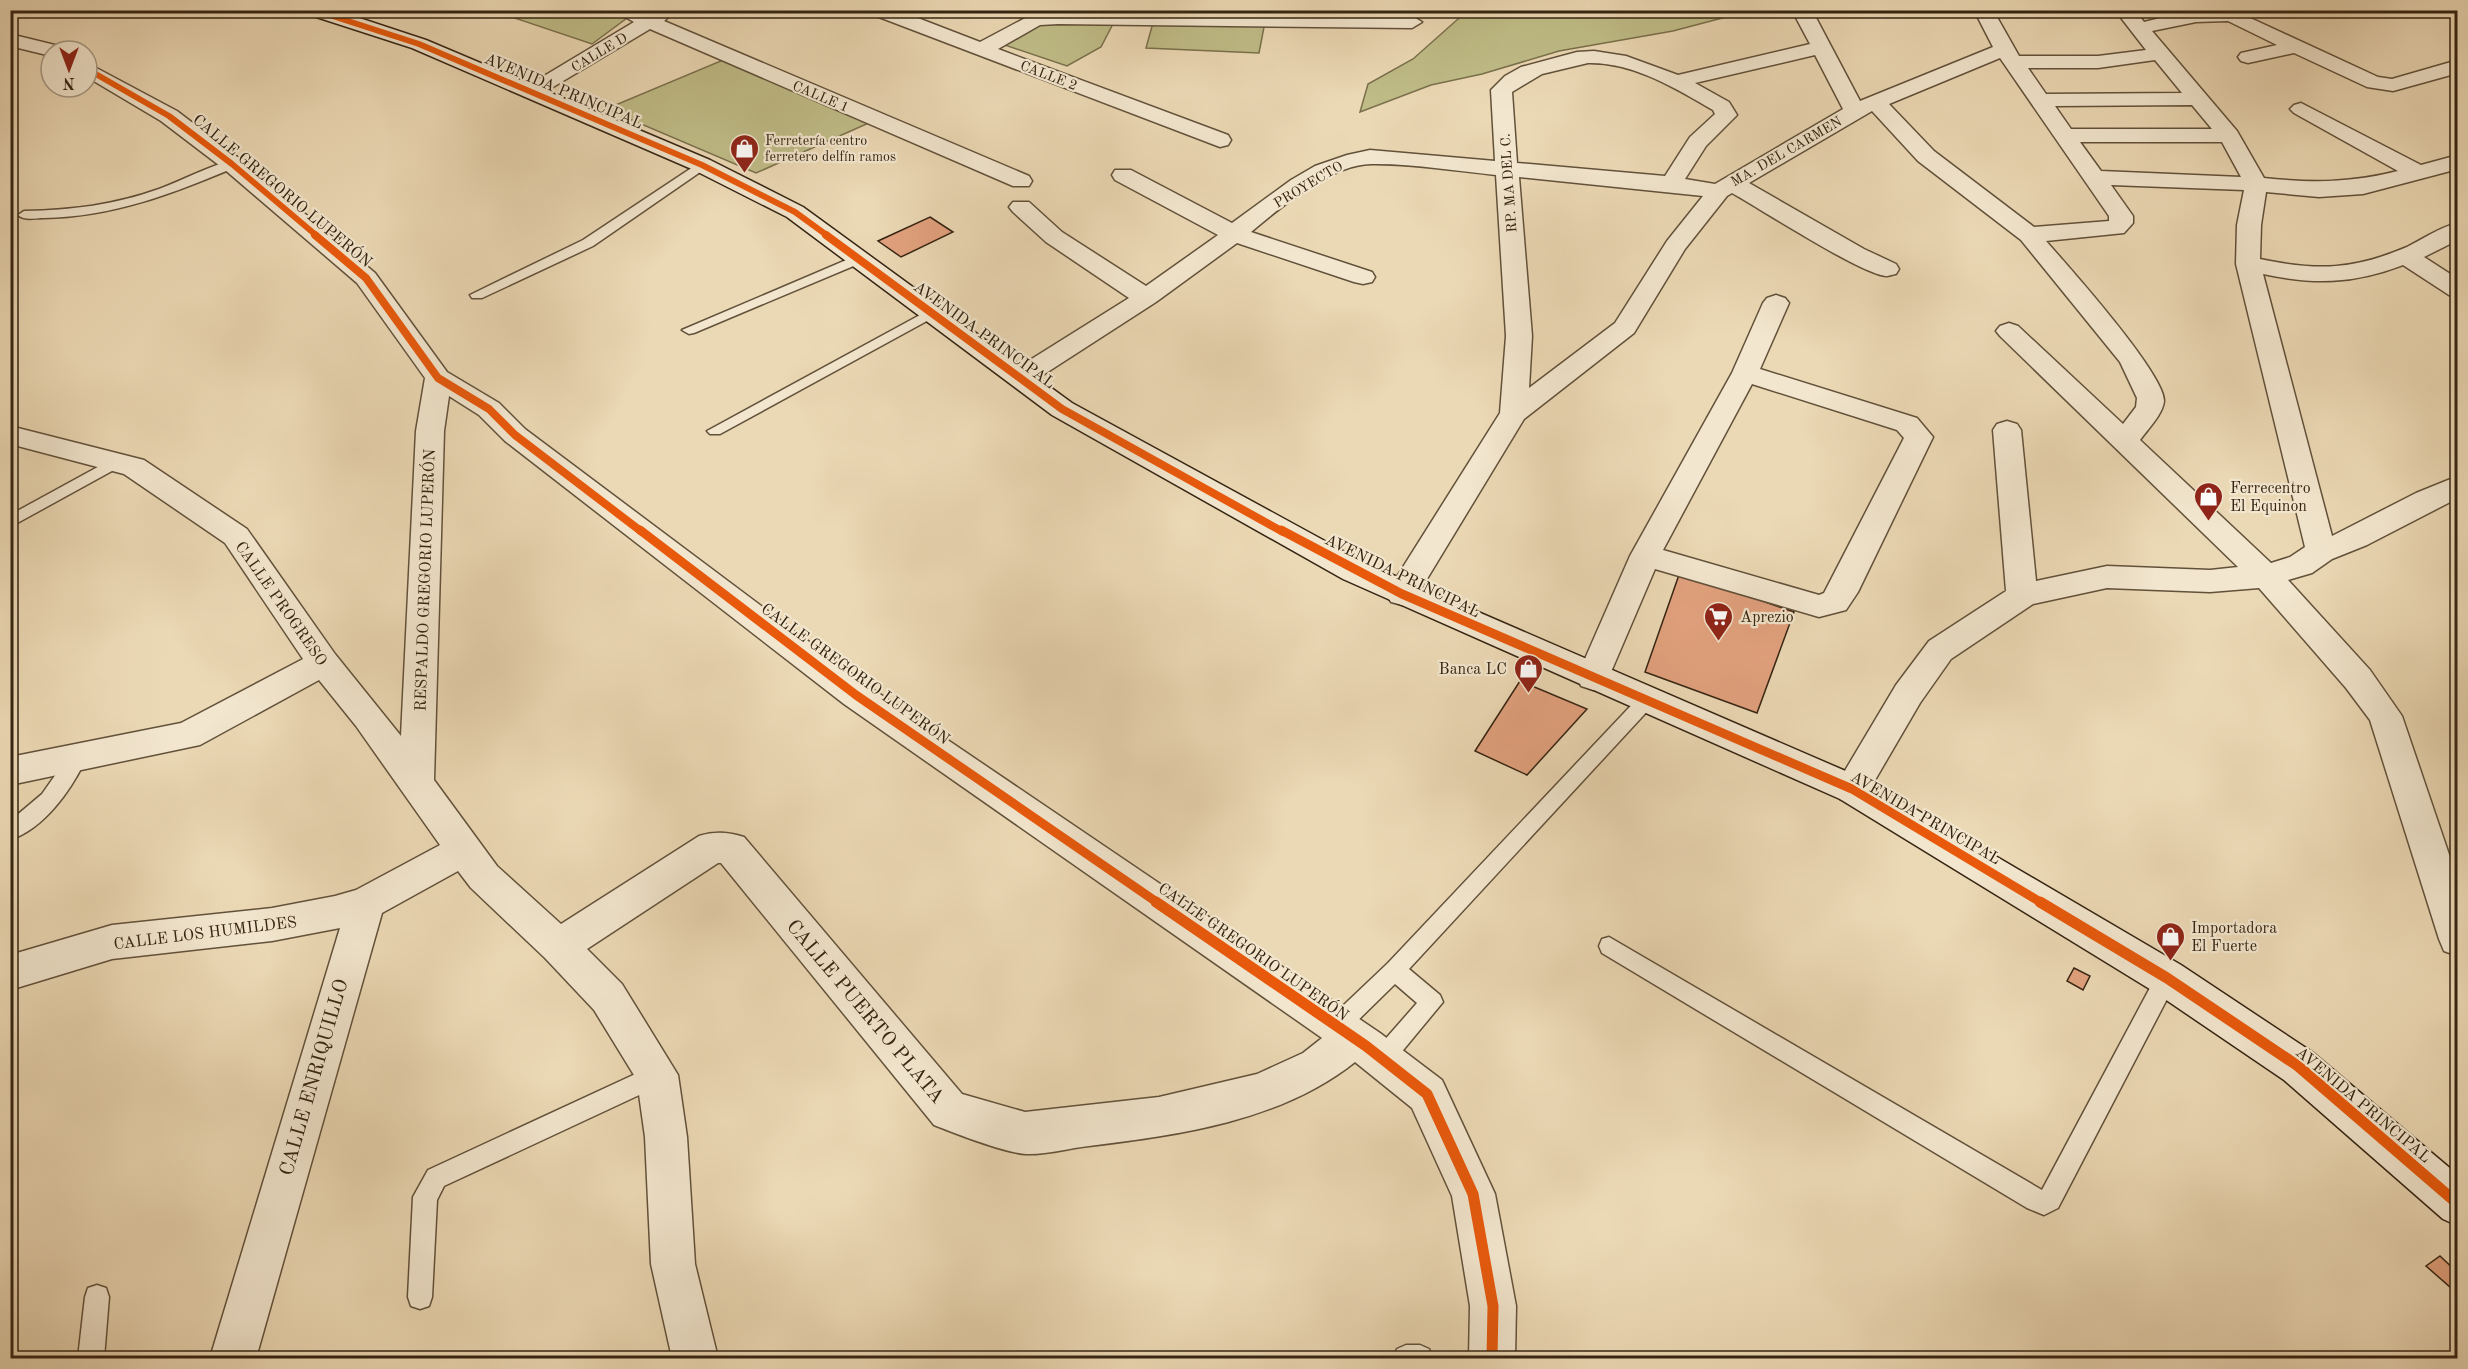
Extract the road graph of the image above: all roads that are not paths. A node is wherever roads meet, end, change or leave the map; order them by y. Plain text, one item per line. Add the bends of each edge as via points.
1 (314, 10) edge
2 (622, 10) edge
3 (666, 10) edge
4 (878, 10) edge
5 (1806, 10) edge
6 (1983, 10) edge
7 (1285, 15) edge
8 (2131, 20) edge
9 (647, 22) junction
10 (1412, 22) dead end
11 (10, 40) edge
12 (2299, 46) junction
13 (39, 47) edge
14 (1822, 47) junction
15 (982, 49) junction
16 (2159, 54) junction
17 (2008, 55) junction
18 (2248, 57) dead end
19 (2457, 66) edge
20 (99, 76) edge
21 (1678, 81) junction
22 (531, 92) junction
23 (2199, 99) junction
24 (2040, 100) junction
25 (1866, 107) junction
26 (2301, 110) dead end
27 (2065, 135) junction
28 (2229, 136) junction
29 (1220, 140) dead end
30 (2457, 163) edge
31 (232, 164) junction
32 (702, 165) junction
33 (1508, 169) junction
34 (2418, 173) junction
35 (1123, 175) dead end
36 (2097, 178) junction
37 (1021, 181) dead end
38 (1671, 184) junction
39 (2256, 184) junction
40 (1725, 187) junction
41 (1021, 207) dead end
42 (24, 215) dead end
43 (2457, 230) edge
44 (1234, 234) junction
45 (2029, 235) junction
46 (2407, 257) junction
47 (858, 259) junction
48 (2248, 264) junction
49 (1887, 269) dead end
50 (1363, 277) dead end
51 (2457, 290) edge
52 (477, 295) dead end
53 (1145, 297) junction
54 (1776, 303) dead end
55 (931, 313) junction
56 (689, 330) dead end
57 (2009, 332) dead end
58 (1745, 373) junction
59 (438, 378) junction
60 (1020, 378) junction
61 (1514, 413) junction
62 (2007, 430) dead end
63 (715, 431) dead end
64 (10, 435) edge
65 (2124, 441) junction
66 (116, 462) junction
67 (2457, 486) edge
68 (10, 522) edge
69 (2321, 551) junction
70 (1645, 556) junction
71 (2266, 576) junction
72 (1402, 594) junction
73 (2022, 596) junction
74 (322, 663) junction
75 (1593, 676) junction
76 (1647, 700) junction
77 (77, 759) junction
78 (10, 771) edge
79 (416, 782) junction
80 (1852, 789) junction
81 (10, 832) edge
82 (463, 850) junction
83 (366, 903) junction
84 (2457, 939) edge
85 (559, 946) junction
86 (1609, 946) dead end
87 (1395, 970) junction
88 (10, 973) edge
89 (2167, 978) junction
90 (1358, 1041) junction
91 (657, 1075) junction
92 (2457, 1204) edge
93 (97, 1297) dead end
94 (420, 1297) dead end
95 (91, 1359) edge
96 (233, 1359) edge
97 (695, 1359) edge
98 (1406, 1359) edge
99 (1420, 1359) edge
100 (1491, 1359) edge

1 - 22 street, AVENIDA PRINCIPAL via 419,44
2 - 9 street, CALLE 1
3 - 9 street, CALLE D
4 - 15 street, CALLE 2
5 - 14 street via 1804,14
6 - 17 street
7 - 10 street
7 - 15 street via 1036,20
8 - 12 street via 2232,15
8 - 16 street
9 - 22 street, CALLE D
9 - 37 street, CALLE 1
11 - 13 street
12 - 18 street
12 - 19 street via 2384,85
14 - 21 street
14 - 25 street
15 - 29 street, CALLE 2
16 - 17 street via 2098,62
16 - 23 street
17 - 24 street
17 - 25 street, MA. DEL CARMEN
20 - 31 street, CALLE GREGORIO LUPERÓN via 169,116
21 - 33 street, RP. MA DEL C. via 1643,67 1596,57 1567,60 1519,74 1501,90
21 - 38 street via 1722,106 1726,115 1698,142
22 - 32 street, AVENIDA PRINCIPAL
23 - 24 street
23 - 28 street
24 - 27 street
25 - 40 street, MA. DEL CARMEN
25 - 45 street
26 - 34 street
27 - 28 street
27 - 36 street
28 - 39 street
30 - 34 street
31 - 42 lane via 118,206
31 - 59 street, CALLE GREGORIO LUPERÓN via 366,278
32 - 47 street, AVENIDA PRINCIPAL via 795,212
32 - 52 lane via 588,243
33 - 38 street, PROYECTO
33 - 44 street, PROYECTO via 1351,158 1322,172
33 - 61 street, RP. MA DEL C. via 1519,336
34 - 39 street via 2342,189
35 - 44 street
36 - 39 street
36 - 45 street via 2121,216 2116,228
38 - 40 street, PROYECTO
39 - 48 street
40 - 49 street
40 - 61 street, MA. DEL CARMEN via 1676,246 1625,328
41 - 53 street via 1054,237
43 - 46 street
44 - 50 street
44 - 53 street, PROYECTO
45 - 65 street via 2132,360 2148,386 2149,408
46 - 48 street via 2344,274 2296,274
46 - 51 street
47 - 55 street, AVENIDA PRINCIPAL
47 - 56 lane
48 - 69 street
53 - 60 street, PROYECTO
54 - 58 street
55 - 60 street, AVENIDA PRINCIPAL
55 - 63 lane
57 - 65 street
58 - 70 street
58 - 70 street via 1907,424 1919,436 1842,592 1835,602 1820,606
59 - 79 street, RESPALDO GREGORIO LUPERÓN via 430,431
59 - 90 street, CALLE GREGORIO LUPERÓN via 489,409 515,435 856,695
60 - 72 street, AVENIDA PRINCIPAL via 1062,409
61 - 72 street
62 - 73 street
64 - 66 street, CALLE PROGRESO
65 - 71 street
66 - 68 lane
66 - 74 street, CALLE PROGRESO via 135,467 236,536
67 - 69 street
69 - 71 street via 2301,566
70 - 75 street
71 - 73 street via 2210,580 2107,578
71 - 84 street via 2358,679 2385,716
72 - 75 street, AVENIDA PRINCIPAL
73 - 80 street via 1941,650 1908,693
74 - 77 street via 188,735
74 - 79 street, CALLE PROGRESO
75 - 76 street, AVENIDA PRINCIPAL
76 - 80 street, AVENIDA PRINCIPAL
76 - 87 lane
77 - 78 street
77 - 81 lane via 61,788
79 - 82 street, CALLE PROGRESO
80 - 89 street, AVENIDA PRINCIPAL
82 - 83 street
82 - 85 street, CALLE PROGRESO via 484,877
83 - 88 street, CALLE LOS HUMILDES via 336,914 246,929 111,942
83 - 96 street, CALLE ENRIQUILLO
85 - 90 street, CALLE PUERTO PLATA via 712,847 731,848 949,1111 1025,1133 1158,1117 1261,1093 1317,1067
85 - 91 street, CALLE PROGRESO via 608,997
86 - 89 lane via 2043,1203 2050,1200
87 - 90 lane
87 - 90 lane via 1432,1002
89 - 92 street, AVENIDA PRINCIPAL via 2298,1066
90 - 100 street, CALLE GREGORIO LUPERÓN via 1427,1094 1473,1194 1493,1306
91 - 94 lane via 435,1178 425,1197
91 - 97 street via 666,1137 673,1264
93 - 95 lane
98 - 99 lane

